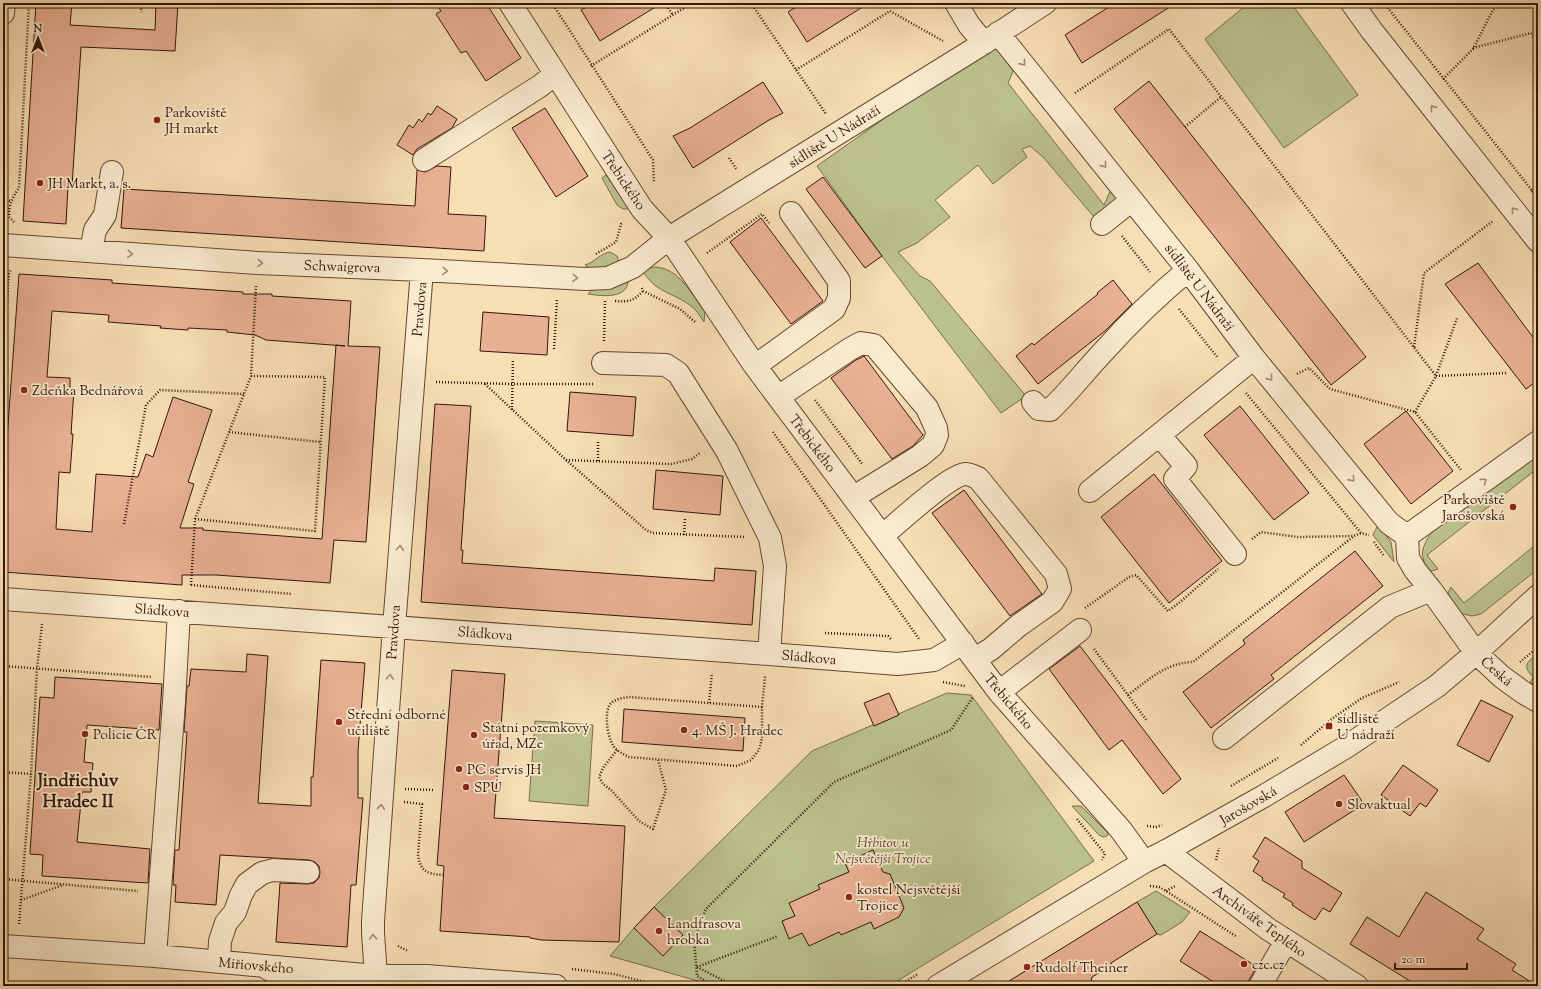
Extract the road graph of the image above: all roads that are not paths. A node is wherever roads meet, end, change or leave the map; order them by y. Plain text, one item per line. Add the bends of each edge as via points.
1 (4, 3) edge
2 (510, 3) edge
3 (956, 3) edge
4 (1044, 3) edge
5 (1352, 3) edge
6 (3, 13) edge
7 (991, 38) junction
8 (555, 74) junction
9 (424, 160) dead end
10 (112, 172) dead end
11 (1132, 200) junction
12 (791, 213) dead end
13 (1105, 221) road end
14 (669, 238) junction
15 (1538, 241) edge
16 (3, 245) edge
17 (91, 251) junction
18 (422, 270) junction
19 (1188, 270) junction
20 (1254, 358) junction
21 (604, 363) road end
22 (755, 366) junction
23 (778, 397) junction
24 (1034, 402) dead end
25 (1159, 435) junction
26 (1538, 442) edge
27 (1090, 491) dead end
28 (854, 497) junction
29 (882, 536) junction
30 (1407, 536) junction
31 (1235, 554) road end
32 (1431, 590) junction
33 (1538, 596) edge
34 (3, 599) edge
35 (179, 611) junction
36 (1079, 622) road end
37 (394, 627) junction
38 (969, 651) junction
39 (1476, 653) junction
40 (767, 663) junction
41 (999, 692) junction
42 (1538, 701) edge
43 (1224, 738) dead end
44 (1166, 851) junction
45 (1144, 862) junction
46 (308, 872) dead end
47 (1286, 941) junction
48 (3, 946) edge
49 (155, 956) junction
50 (219, 961) junction
51 (262, 965) junction
52 (367, 981) edge
53 (289, 986) edge
54 (556, 986) edge
55 (938, 986) edge
56 (1260, 986) edge
57 (1357, 986) edge

1 - 6 street
2 - 8 street, Třebického
3 - 7 street via 970,25
4 - 7 street, sídliště U Nádraží
15 -> 5 street
7 -> 11 street, sídliště U Nádraží
7 - 14 street, sídliště U Nádraží
8 - 9 street
8 - 14 street, Třebického via 642,209
10 - 17 street via 105,215 95,230
11 - 13 street
11 - 19 street, sídliště U Nádraží
12 - 22 street via 840,281 839,298 834,309
18 -> 14 street, Schwaigrova via 608,278 633,267
14 - 22 street, Třebického
16 - 17 street, Schwaigrova
17 -> 18 street, Schwaigrova via 258,263
37 -> 18 street, Pravdova
19 - 20 street, sídliště U Nádraží
19 - 24 street via 1164,289 1050,410 1039,409
20 - 25 street
20 -> 30 street, sídliště U Nádraží via 1389,523
21 - 40 street via 666,365 678,373 727,451 770,538 775,566
22 - 23 street, Třebického
23 - 28 street, Třebického
23 - 28 street via 861,343 874,345 927,408 936,428 937,435 933,445 920,456
25 - 27 street
25 - 31 street via 1186,466 1175,479
30 -> 26 street
28 - 29 street, Třebického
29 - 38 street, Třebického
29 - 38 street, Sládkova via 944,484 966,474 978,478 1056,574 1060,589 1052,602 991,649
30 - 32 street via 1408,558
32 - 39 street
32 - 43 street via 1390,607
33 - 39 street, Jarošovská
34 - 35 street, Sládkova
35 - 37 street, Sládkova
35 - 49 street
36 - 41 street
37 - 40 street, Sládkova
52 -> 37 street, Pravdova
38 - 40 street, Sládkova via 934,660 898,664
38 - 41 street, Třebického
39 - 42 street, Česká via 1502,677
39 - 44 street, Jarošovská via 1437,686 1346,747
41 - 45 street, Třebického via 1121,830
44 - 45 street, Jarošovská
44 - 47 street, Archiváře Teplého
45 - 55 street, Jarošovská
46 - 50 street via 273,870 262,873 247,884 240,895 235,912 226,923 220,941
47 - 56 street
47 - 57 street, Archiváře Teplého
48 - 49 street, Miřiovského
49 - 50 street, Miřiovského
50 - 51 street, Miřiovského
51 - 52 street, Miřiovského
51 - 53 street via 278,974
52 - 54 street, Miřiovského via 426,976

